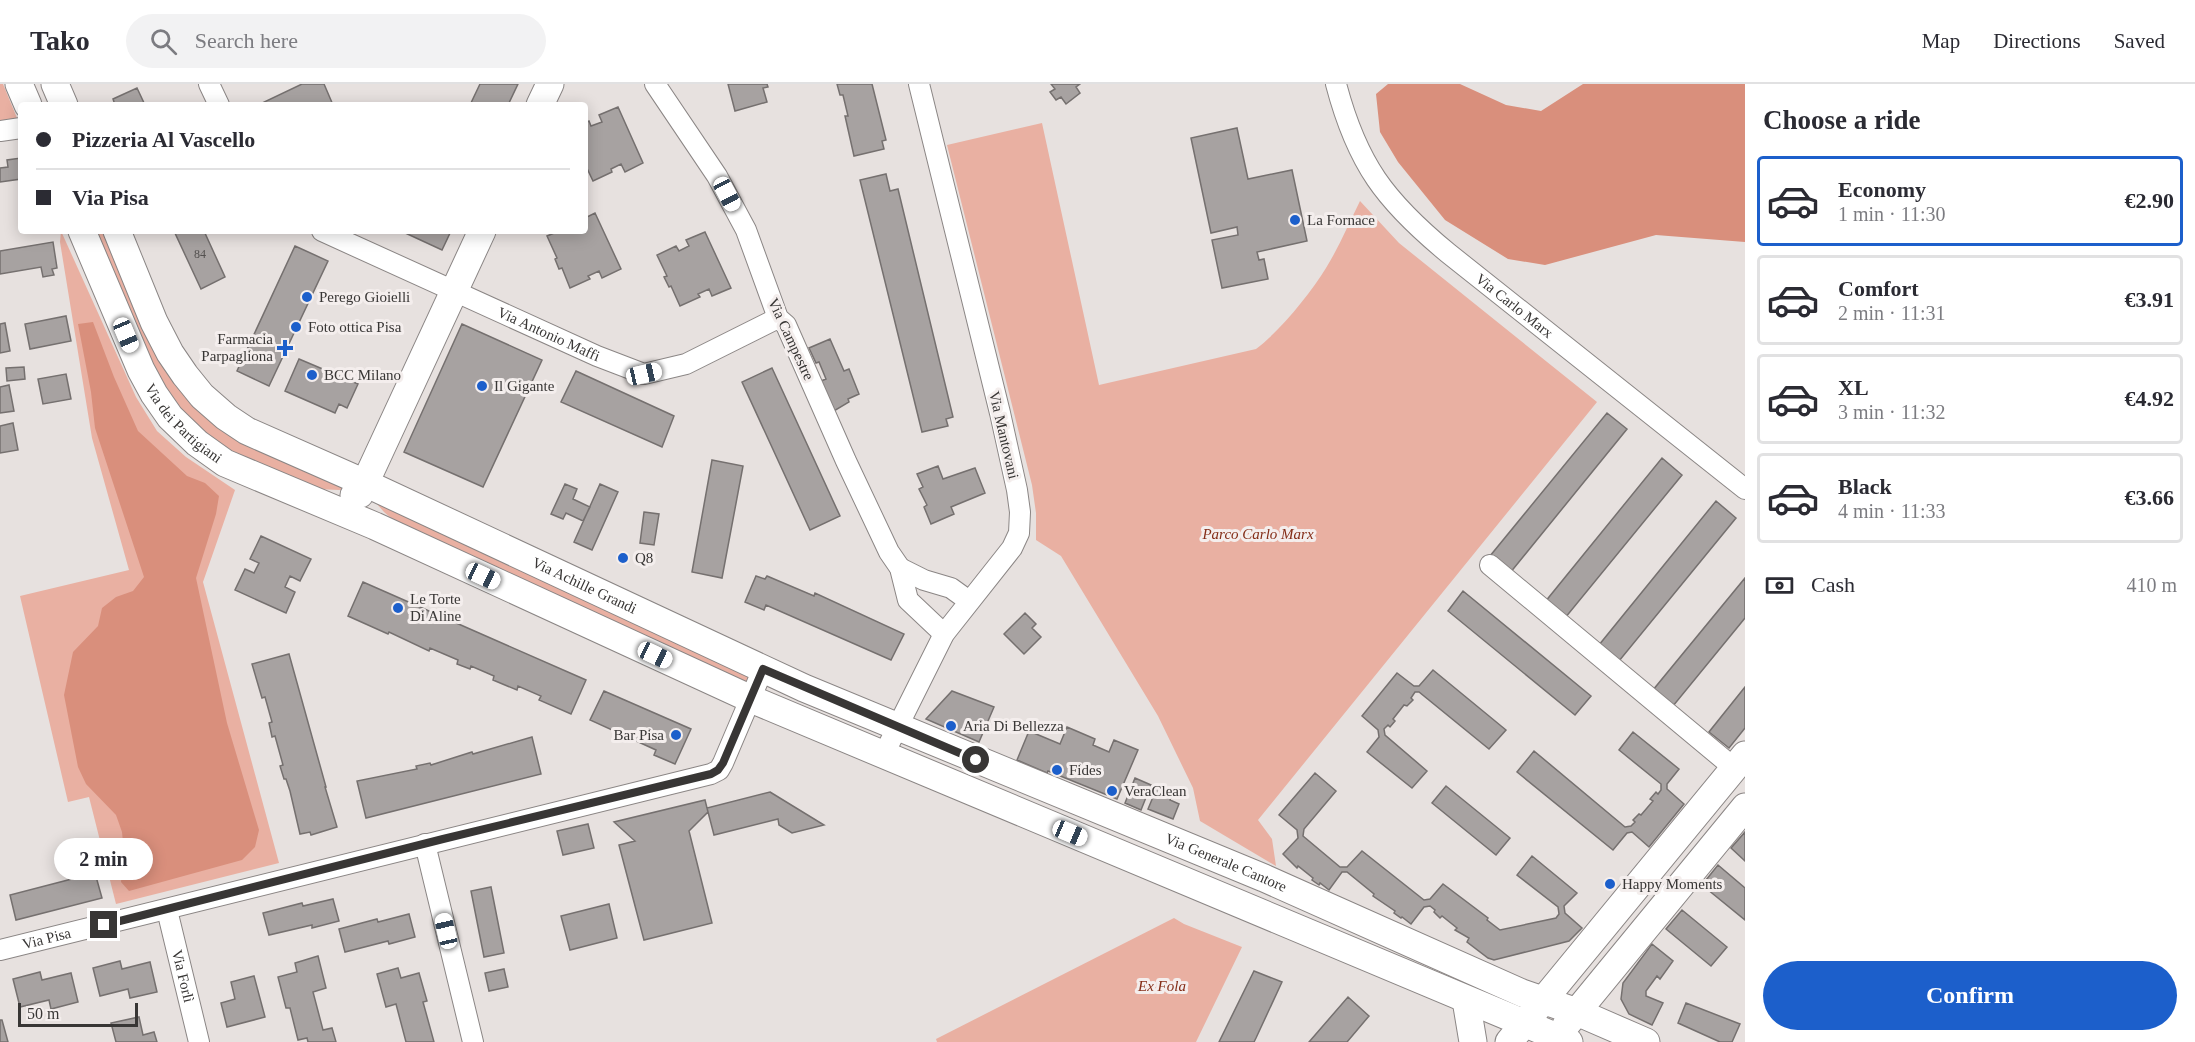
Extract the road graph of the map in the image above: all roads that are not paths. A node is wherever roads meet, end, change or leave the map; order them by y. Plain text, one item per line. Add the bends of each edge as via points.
1 (20, 84) edge
2 (55, 84) edge
3 (209, 84) edge
4 (550, 84) edge
5 (655, 84) edge
6 (919, 84) edge
7 (1336, 84) edge
8 (27, 102) edge
9 (63, 102) edge
10 (218, 102) edge
11 (541, 102) edge
12 (18, 128) edge
13 (0, 131) edge
14 (83, 234) edge
15 (118, 234) edge
16 (329, 234) edge
17 (481, 234) edge
18 (454, 290) junction
19 (778, 318) junction
20 (362, 488) junction
21 (1745, 489) edge
22 (303, 495) junction
23 (375, 526) junction
24 (1490, 565) dead end
25 (900, 568) junction
26 (969, 601) junction
27 (944, 634) junction
28 (763, 669) junction
29 (804, 688) joint
30 (751, 699) junction
31 (896, 727) junction
32 (884, 754) junction
33 (1739, 761) edge
34 (1745, 807) edge
35 (425, 844) junction
36 (167, 910) junction
37 (1605, 926) junction
38 (1630, 948) junction
39 (0, 950) edge
40 (1466, 1000) junction
41 (1543, 1001) junction
42 (1577, 1012) junction
43 (1517, 1033) edge
44 (1558, 1040) edge
45 (199, 1042) edge
46 (473, 1042) edge
47 (1473, 1042) edge
48 (1646, 1042) edge

1 - 8 street
2 - 9 street
3 - 10 street
4 - 11 street
5 - 19 street, Via Campestre via 717,176 746,230
6 - 26 street, Via Mantovani via 1000,412 1020,512 1019,534 1012,548
7 - 21 street, Via Carlo Marx via 1356,145 1401,212
12 - 13 street
14 - 22 street, Via dei Partigiani via 141,370 170,417 225,463
15 - 20 street, Via dei Partigiani via 170,353 202,396 247,431
16 - 18 street, Via Antonio Maffi
17 - 18 street
18 - 19 street, Via Antonio Maffi via 644,374 686,364
18 - 20 street
19 - 25 street, Via Campestre via 786,325 846,461
20 - 22 street via 341,499
20 - 23 street
20 - 28 street, Via Achille Grandi
22 - 23 street, Via dei Partigiani
23 - 30 street
24 - 33 street
25 - 26 street via 951,588
25 - 27 street, Via Campestre via 908,600
26 - 27 street, Via Mantovani
27 - 31 street, Via Mantovani
28 - 29 street, Via Achille Grandi
28 - 30 street, Via Pisa
29 - 31 street, Via Generale Cantore
30 - 32 street
30 - 35 street, Via Pisa via 723,763 711,774
31 - 32 street, Via Mantovani
31 - 41 street, Via Generale Cantore via 1264,878
32 - 40 street
33 - 37 street
34 - 38 street
35 - 36 street, Via Pisa
35 - 46 street
36 - 39 street, Via Pisa
36 - 45 street, Via Forlì
37 - 38 street
37 - 41 street
38 - 42 street
40 - 43 street
40 - 47 street
41 - 42 street, Via Generale Cantore
41 - 43 street
42 - 44 street
42 - 48 street, Via Generale Cantore
43 - 44 street

